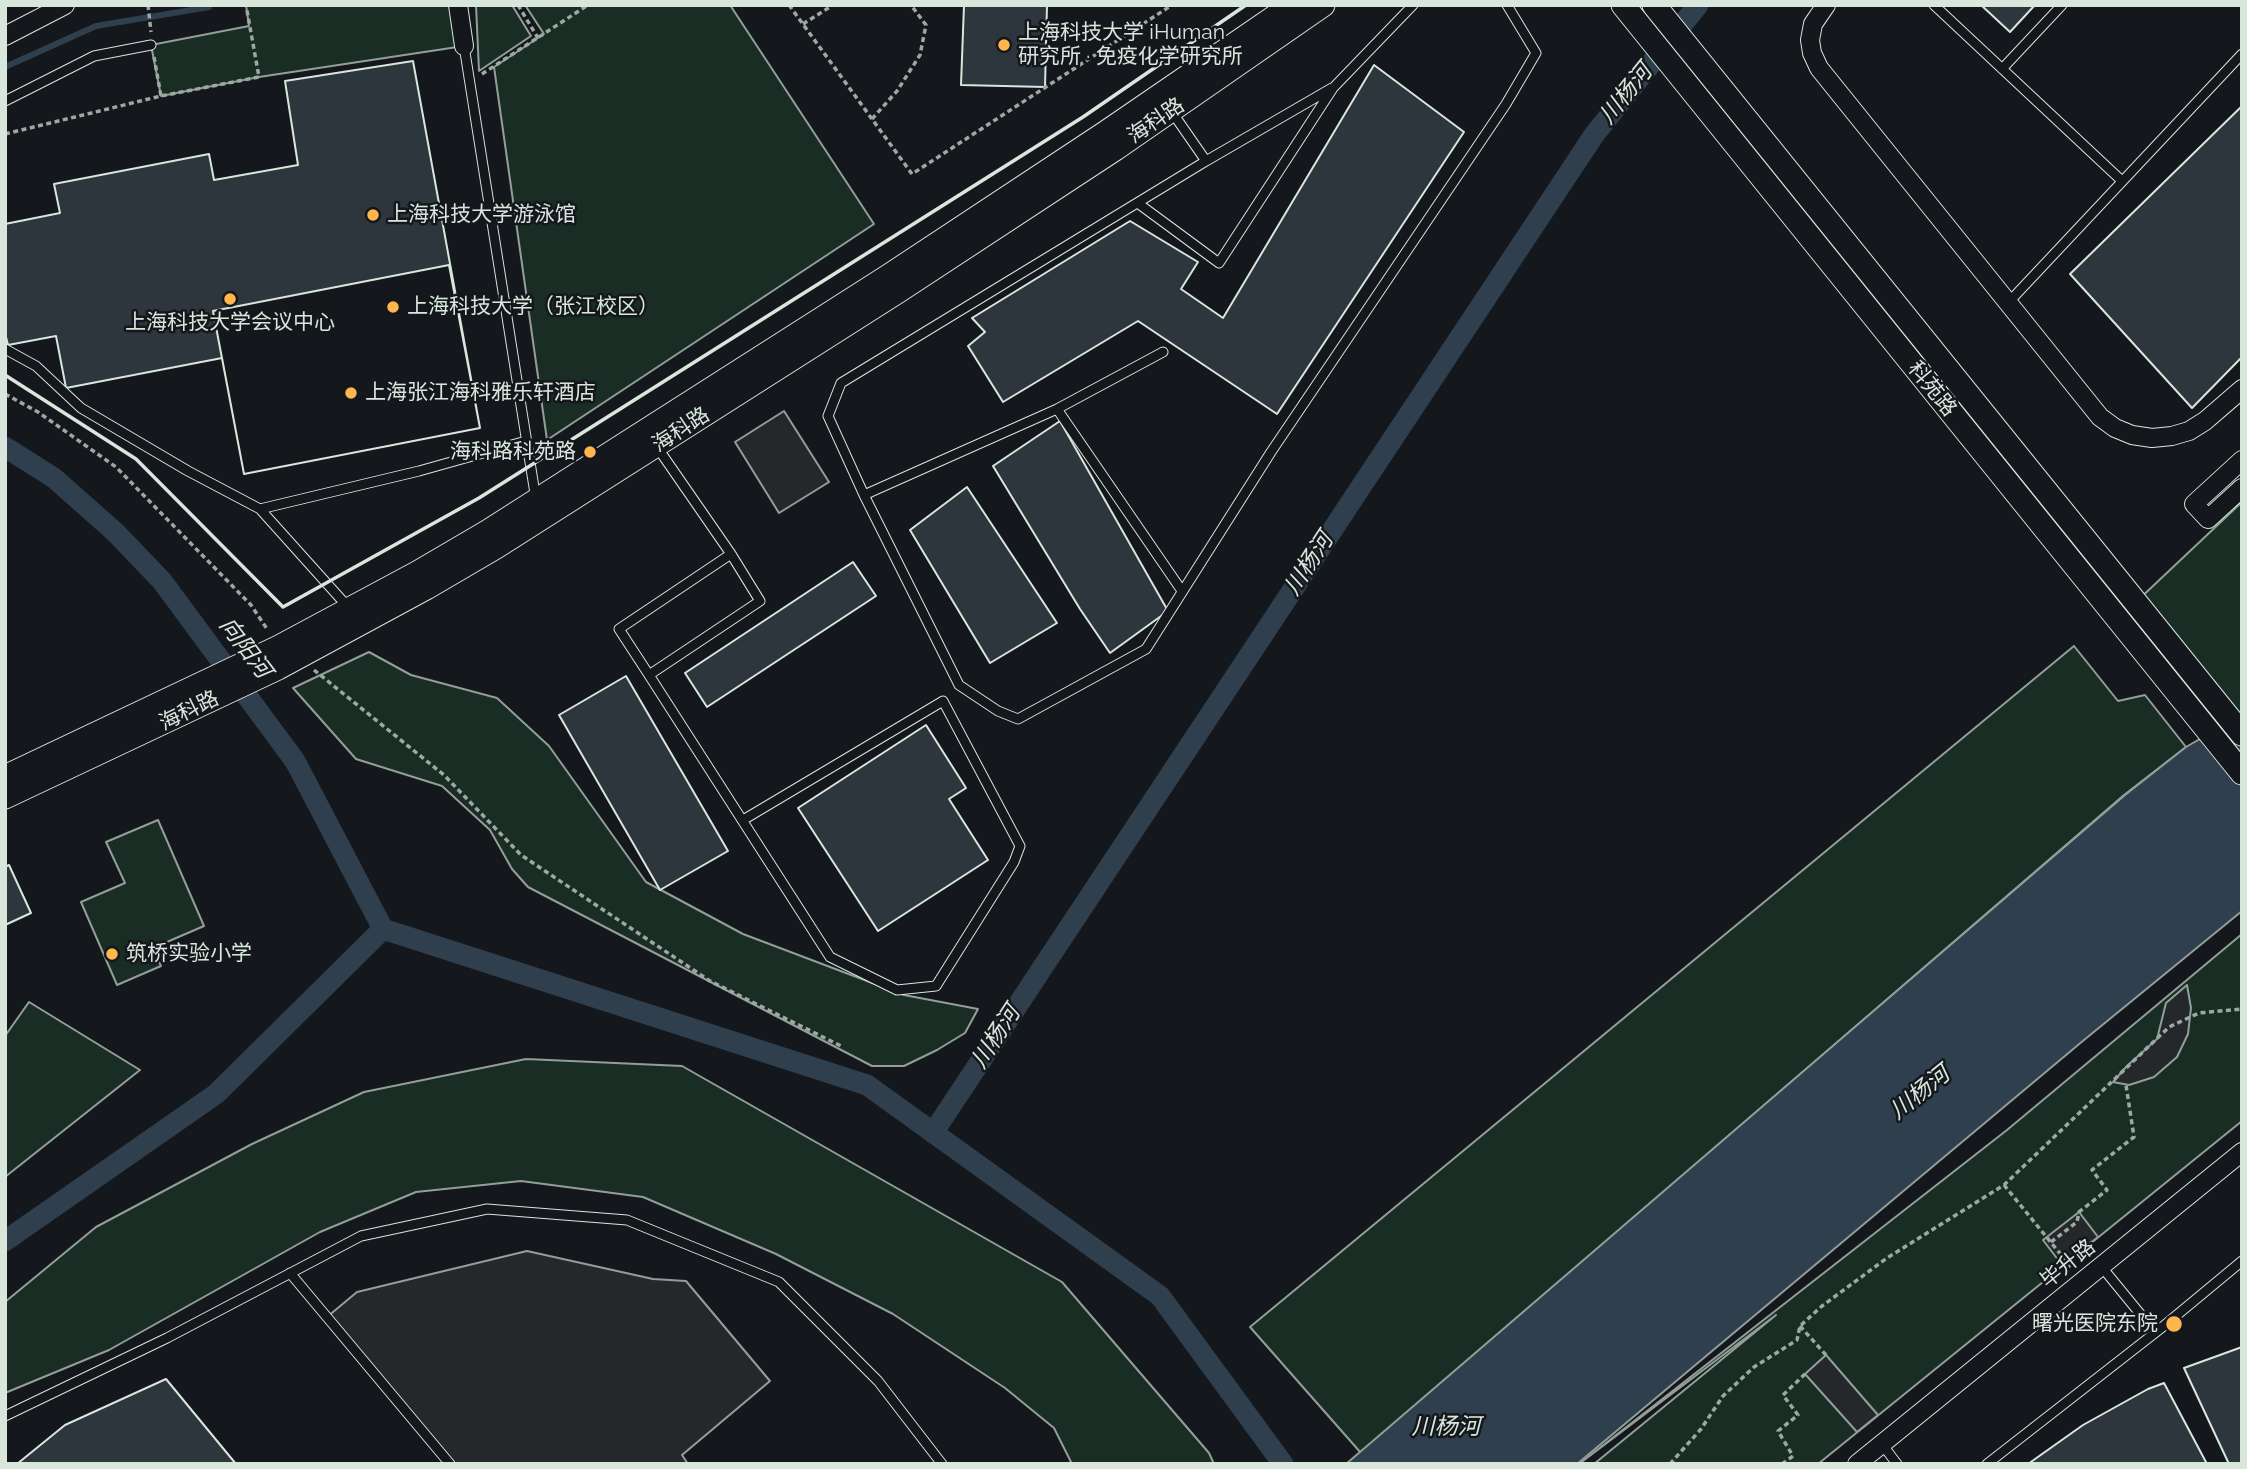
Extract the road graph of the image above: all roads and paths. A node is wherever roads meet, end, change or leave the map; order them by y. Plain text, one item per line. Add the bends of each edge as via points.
1 (148, 5) edge
2 (246, 5) edge
3 (458, 5) edge
4 (517, 5) edge
5 (588, 5) edge
6 (789, 5) edge
7 (833, 5) edge
8 (911, 5) edge
9 (1172, 5) edge
10 (1292, 5) edge
11 (1323, 5) edge
12 (1413, 5) edge
13 (1507, 5) edge
14 (1623, 5) edge
15 (1654, 5) edge
16 (1826, 5) edge
17 (1934, 5) edge
18 (2062, 5) edge
19 (66, 6) edge
20 (803, 24) junction
21 (5, 36) edge
22 (538, 38) junction
23 (151, 45) junction
24 (464, 46) joint
25 (2242, 54) edge
26 (2002, 69) junction
27 (468, 82) junction
28 (1333, 88) junction
29 (161, 96) junction
30 (5, 101) edge
31 (1171, 110) junction
32 (872, 119) junction
33 (5, 134) edge
34 (1206, 161) junction
35 (2122, 181) junction
36 (1139, 204) junction
37 (2008, 303) junction
38 (5, 349) edge
39 (1163, 352) dead end
40 (2242, 389) edge
41 (5, 394) edge
42 (1058, 409) junction
43 (526, 440) junction
44 (656, 446) junction
45 (2242, 460) edge
46 (2242, 488) edge
47 (864, 495) junction
48 (537, 502) junction
49 (260, 509) junction
50 (730, 554) junction
51 (1182, 591) junction
52 (350, 609) junction
53 (281, 656) junction
54 (649, 675) junction
55 (166, 712) junction
56 (2242, 734) edge
57 (2242, 773) edge
58 (5, 778) edge
59 (5, 797) edge
60 (743, 820) junction
61 (2242, 1009) edge
62 (843, 1047) dead end
63 (2126, 1085) dead end
64 (2242, 1152) edge
65 (2004, 1185) junction
66 (2050, 1242) junction
67 (2242, 1261) edge
68 (2101, 1266) junction
69 (290, 1273) junction
70 (2083, 1281) junction
71 (1800, 1326) junction
72 (2155, 1332) junction
73 (1826, 1355) dead end
74 (1805, 1374) dead end
75 (5, 1416) edge
76 (1882, 1444) junction
77 (450, 1464) edge
78 (942, 1464) edge
79 (1670, 1464) edge
80 (1782, 1464) edge
81 (1857, 1464) edge
82 (1897, 1464) edge
83 (1987, 1464) edge

1 - 23 path
2 - 29 path via 259,77
3 - 24 street
4 - 22 path
5 - 22 path
6 - 20 path
7 - 20 path
8 - 32 path via 926,25 919,55 897,91
9 - 32 path via 912,174
10 - 48 street, 海科路 via 1105,133
11 - 31 street, 海科路
12 - 28 lane
13 - 51 lane via 1536,53
14 - 57 street, 科苑路
15 - 56 street, 科苑路
16 - 37 street via 1813,24 1810,40 1819,68
17 - 26 lane
18 - 26 lane
19 - 21 street
20 - 32 path
22 - 27 path
23 - 29 path
23 - 30 lane via 94,56
24 - 27 lane
25 - 35 lane
26 - 35 lane
27 - 43 lane
28 - 34 lane
28 - 36 lane via 1219,262
29 - 33 path
31 - 34 lane
31 - 44 street, 海科路
34 - 36 lane
35 - 37 lane
36 - 47 lane via 841,383 828,416
37 - 40 street via 2100,417 2132,435 2152,438 2189,431
38 - 49 lane via 36,366 81,408
39 - 42 lane
41 - 53 path via 116,467 251,605
42 - 47 lane
42 - 51 lane
43 - 48 lane
43 - 49 lane
44 - 50 lane
44 - 53 street, 海科路 via 496,547
45 - 46 street via 2194,504 2208,520
47 - 51 lane via 959,685 1018,719 1146,649
48 - 52 street, 海科路
49 - 52 lane
50 - 54 lane via 619,629
50 - 54 lane via 760,601
52 - 53 street, 海科路
53 - 55 street, 海科路
53 - 62 path via 444,775 521,855 710,981
54 - 60 lane
55 - 58 street, 海科路
55 - 59 street, 海科路
60 - 60 lane via 831,957 897,990 936,986 1020,846 943,701
61 - 65 path via 2199,1013 2169,1027
63 - 66 path via 2134,1137 2092,1170 2108,1191
64 - 68 street, 毕升路
65 - 66 path
65 - 71 path via 1887,1258
66 - 70 path
67 - 72 lane
68 - 70 street, 毕升路
68 - 72 lane
69 - 75 lane
69 - 77 lane
69 - 78 lane via 361,1236 486,1209 627,1220 779,1282 878,1381
70 - 76 street, 毕升路
71 - 73 path
71 - 79 path via 1797,1340 1754,1367 1723,1396
72 - 83 lane
74 - 80 path via 1783,1395 1798,1415 1778,1431 1793,1455
76 - 81 street, 毕升路
76 - 82 lane

